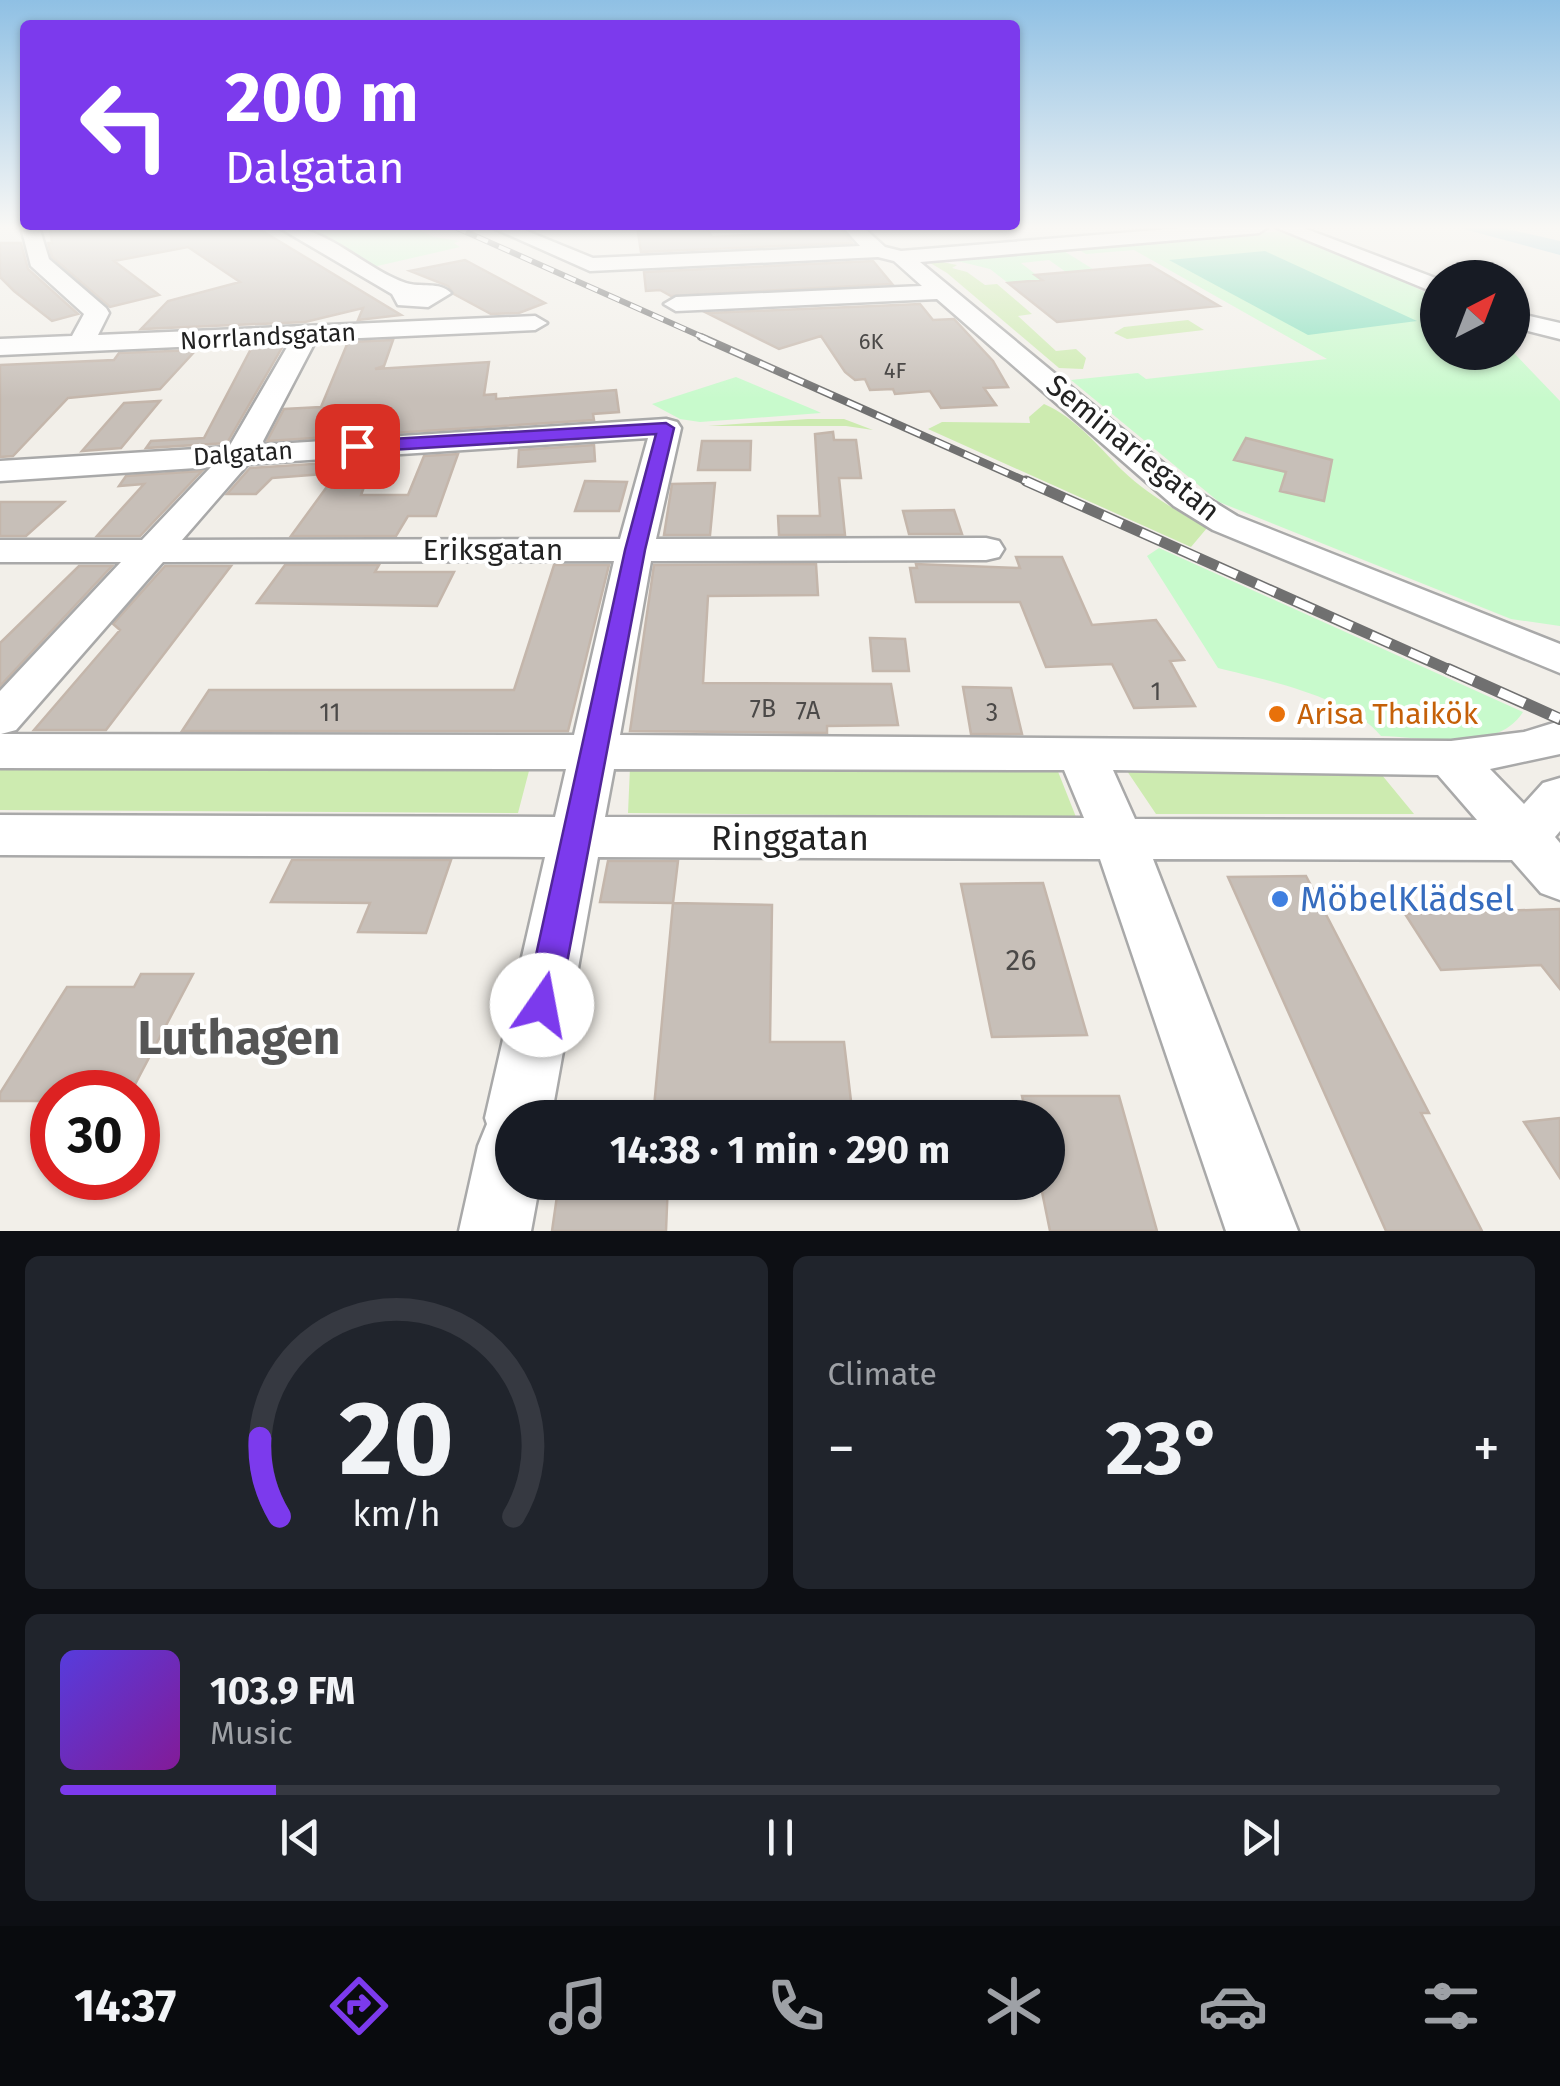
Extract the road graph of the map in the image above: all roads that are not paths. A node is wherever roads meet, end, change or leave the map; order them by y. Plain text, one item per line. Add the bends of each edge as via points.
1 (66, 284) edge
2 (392, 284) edge
3 (933, 284) edge
4 (402, 290) dead end
5 (944, 292) junction
6 (676, 304) dead end
7 (535, 324) dead end
8 (1530, 324) edge
9 (1560, 332) edge
10 (307, 334) junction
11 (80, 346) junction
12 (0, 347) edge
13 (242, 453) junction
14 (0, 471) edge
15 (986, 549) dead end
16 (153, 550) junction
17 (635, 550) junction
18 (0, 551) edge
19 (1560, 660) edge
20 (0, 718) edge
21 (1560, 737) edge
22 (0, 751) edge
23 (594, 752) junction
24 (1081, 753) junction
25 (1451, 758) junction
26 (1560, 796) edge
27 (0, 835) edge
28 (1116, 838) junction
29 (578, 839) junction
30 (1524, 840) junction
31 (1560, 878) edge
32 (522, 1100) edge
33 (501, 1200) edge
34 (495, 1231) edge
35 (1262, 1231) edge

1 - 11 street via 97,313
2 - 4 street
3 - 5 street, Seminariegatan
5 - 6 street
5 - 19 street, Seminariegatan via 1186,499 1225,523
7 - 10 street, Norrlandsgatan
8 - 9 street
10 - 11 street, Norrlandsgatan
10 - 13 street
11 - 12 street, Norrlandsgatan
13 - 14 street, Dalgatan
13 - 16 street
13 - 17 street, Dalgatan via 666,428
15 - 17 street, Eriksgatan
16 - 17 street, Eriksgatan
16 - 18 street, Eriksgatan
16 - 20 street
17 - 23 street
21 - 25 street
22 - 23 street
23 - 24 street
23 - 29 street
24 - 25 street
24 - 28 street
25 - 30 street
26 - 30 street
27 - 29 street, Ringgatan
28 - 29 street, Ringgatan
28 - 30 street, Ringgatan
28 - 35 street
29 - 32 street
30 - 31 street
33 - 34 street

